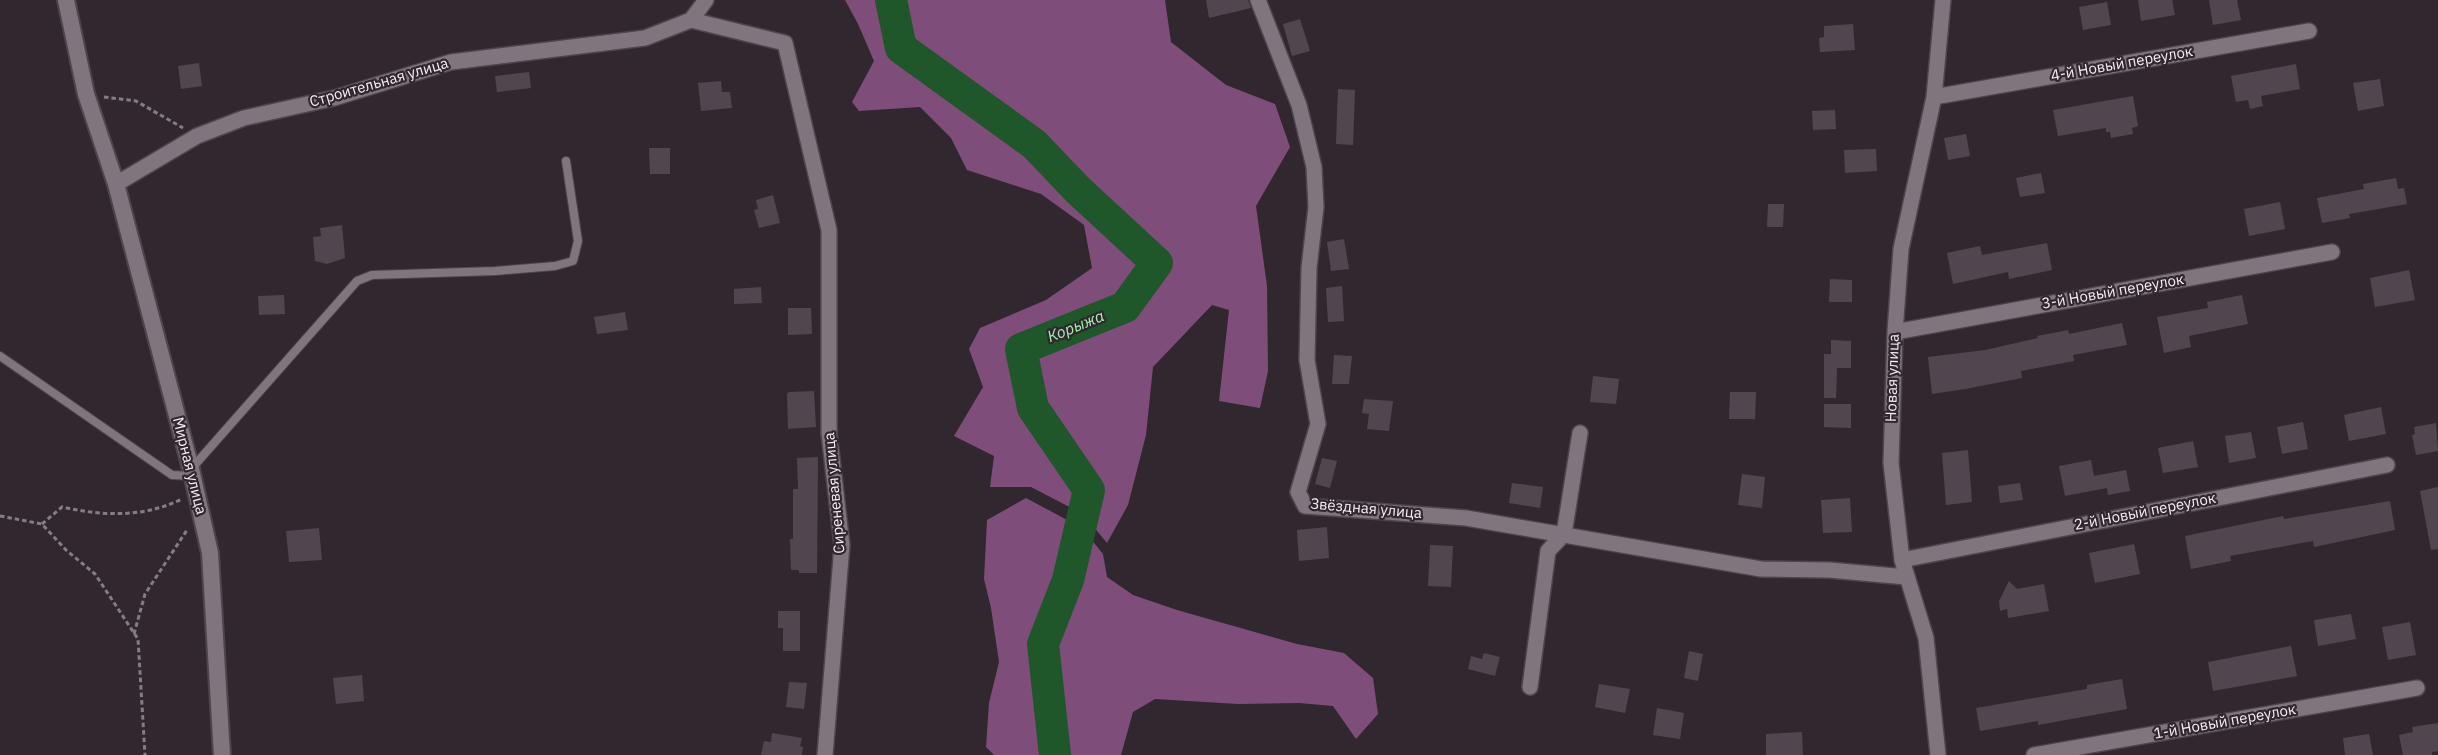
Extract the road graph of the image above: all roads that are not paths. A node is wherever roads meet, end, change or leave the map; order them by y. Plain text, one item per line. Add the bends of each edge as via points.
1 (66, 0) edge
2 (706, 0) edge
3 (1258, 0) edge
4 (1943, 0) edge
5 (691, 20) junction
6 (2309, 31) dead end
7 (1934, 97) junction
8 (566, 161) dead end
9 (116, 184) junction
10 (2332, 252) dead end
11 (1894, 332) junction
12 (0, 356) edge
13 (1580, 433) dead end
14 (2387, 465) dead end
15 (191, 473) junction
16 (1564, 534) junction
17 (1902, 560) junction
18 (1906, 577) junction
19 (1530, 687) dead end
20 (2416, 688) dead end
21 (222, 755) edge
22 (825, 755) edge
23 (1938, 755) edge
24 (2034, 755) edge

1 - 9 street, Мирная улица via 86,94
2 - 5 street
3 - 16 street, Звёздная улица via 1299,105 1314,167 1316,207 1309,268 1307,360 1318,424 1298,492 1305,506 1466,518
4 - 7 street, Новая улица
5 - 9 street, Строительная улица via 645,38 451,62 334,98 244,118 197,136
5 - 22 street, Сиреневая улица via 785,43 829,230 829,433 843,545
6 - 7 street, 4-й Новый переулок
7 - 11 street, Новая улица via 1901,249
8 - 15 lane via 578,241 573,261 495,271 372,275 357,281
9 - 15 street, Мирная улица
10 - 11 street, 3-й Новый переулок
11 - 17 street, Новая улица via 1891,463
12 - 15 lane via 172,475
13 - 16 street
14 - 17 street, 2-й Новый переулок
15 - 21 street, Мирная улица via 210,554
16 - 18 street, Звёздная улица via 1761,569
16 - 19 street via 1548,551
17 - 18 street, Новая улица
18 - 23 street, Новая улица via 1926,638
20 - 24 street, 1-й Новый переулок

